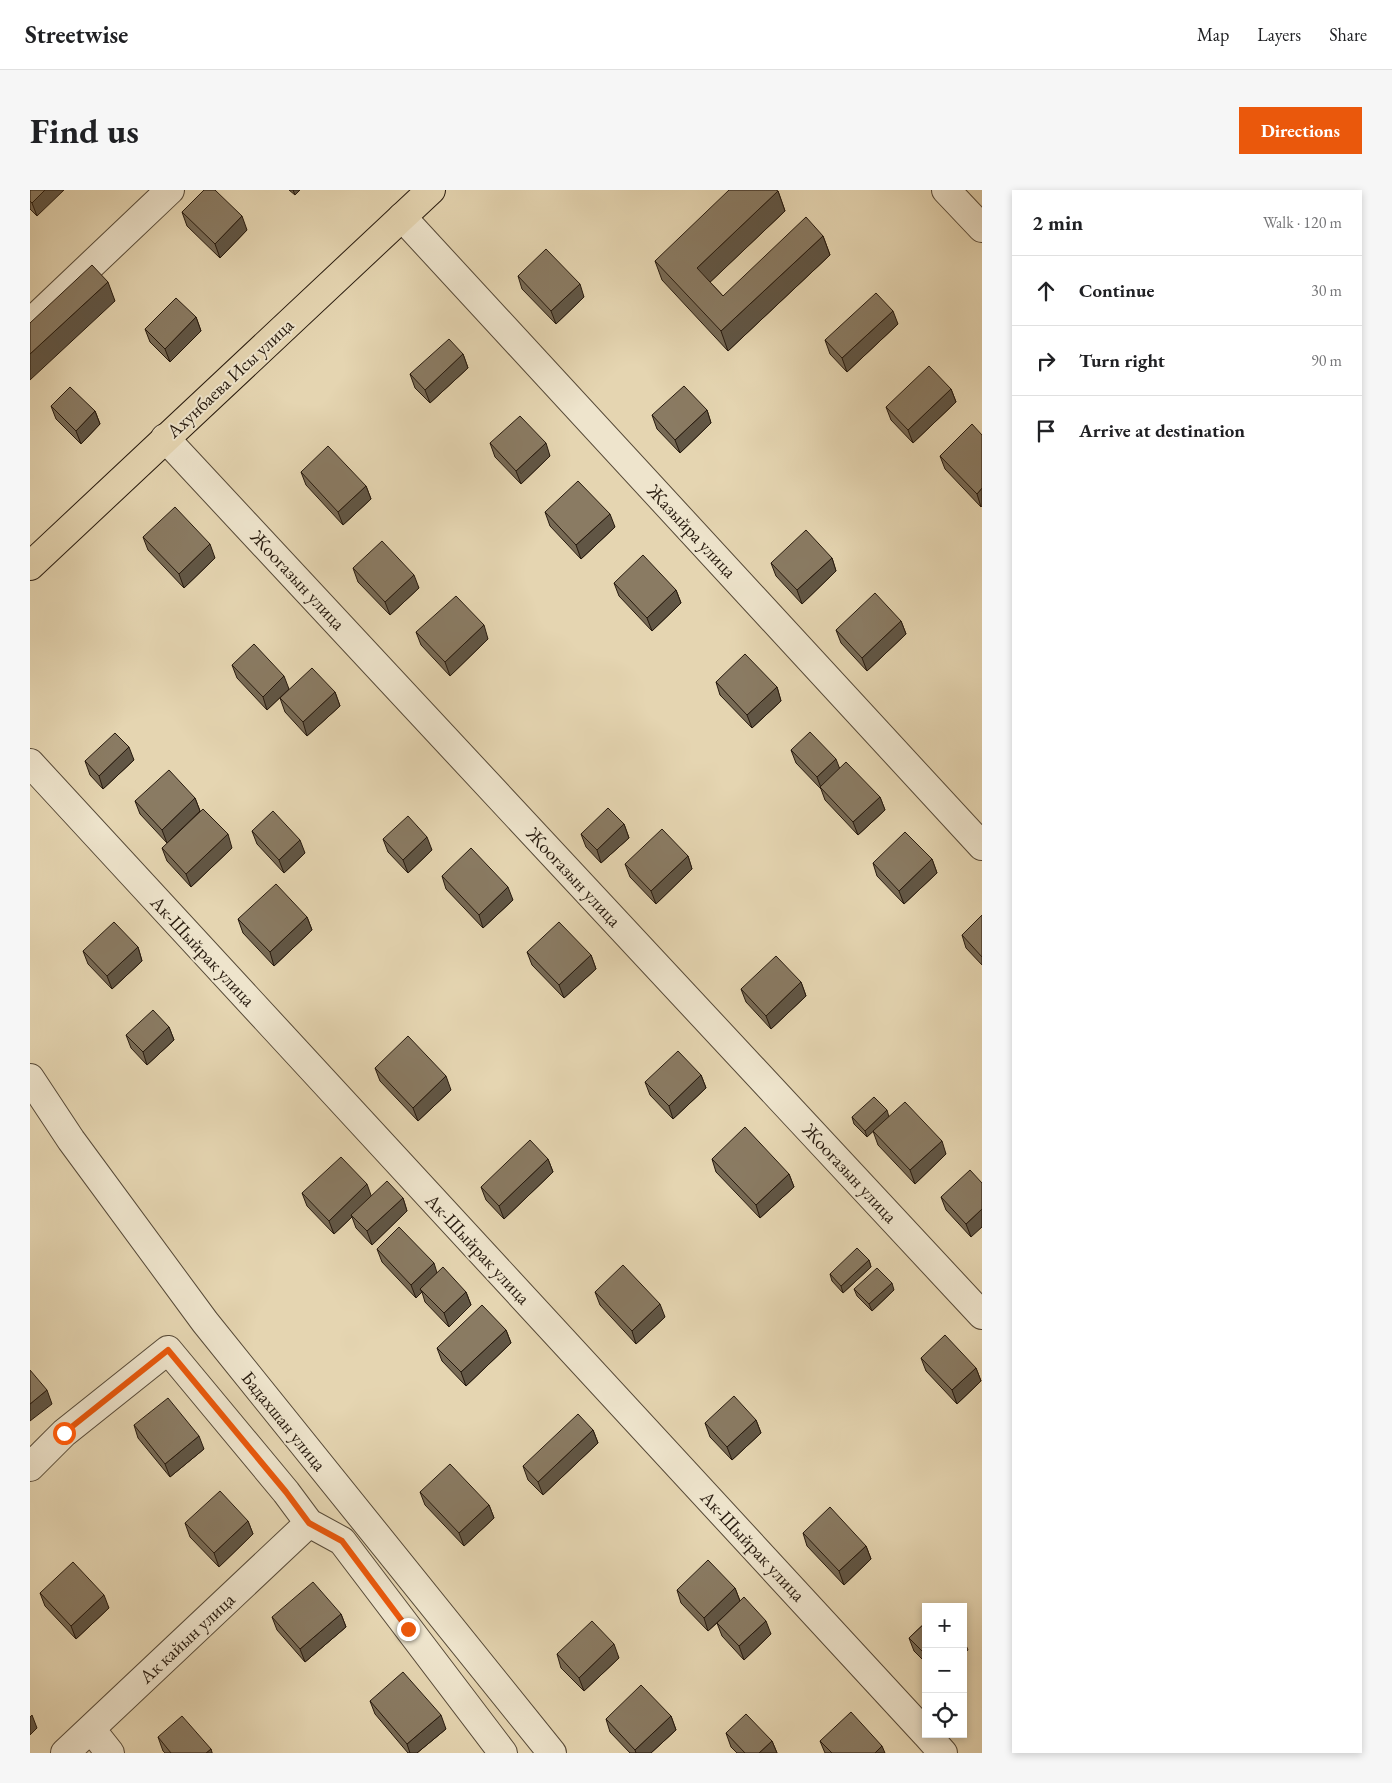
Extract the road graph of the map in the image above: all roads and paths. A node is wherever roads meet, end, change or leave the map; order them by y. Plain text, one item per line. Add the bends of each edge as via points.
1 (170, 190) edge
2 (431, 190) edge
3 (946, 190) edge
4 (402, 218) junction
5 (982, 228) edge
6 (30, 323) edge
7 (165, 438) junction
8 (30, 566) edge
9 (30, 764) edge
10 (982, 846) edge
11 (30, 1078) edge
12 (982, 1315) edge
13 (30, 1467) edge
14 (309, 1523) junction
15 (91, 1728) junction
16 (922, 1730) edge
17 (930, 1738) edge
18 (64, 1753) edge
19 (110, 1753) edge
20 (503, 1753) edge
21 (552, 1753) edge
22 (943, 1753) edge

1 - 6 street
2 - 4 main road, Ахунбаева Исы улица
3 - 5 street
4 - 7 main road, Ахунбаева Исы улица
4 - 10 street, Жазыйра улица
7 - 8 main road, Ахунбаева Исы улица
7 - 12 street, Жоогазын улица
9 - 16 street, Ак-Шыйрак улица
11 - 21 street, Бадахшан улица via 71,1140 205,1322
13 - 14 street via 64,1433 168,1350
14 - 15 street, Ак кайын улица
14 - 20 street via 342,1541
15 - 18 street, Ак кайын улица
15 - 19 street
17 - 22 street, Ак-Шыйрак улица

